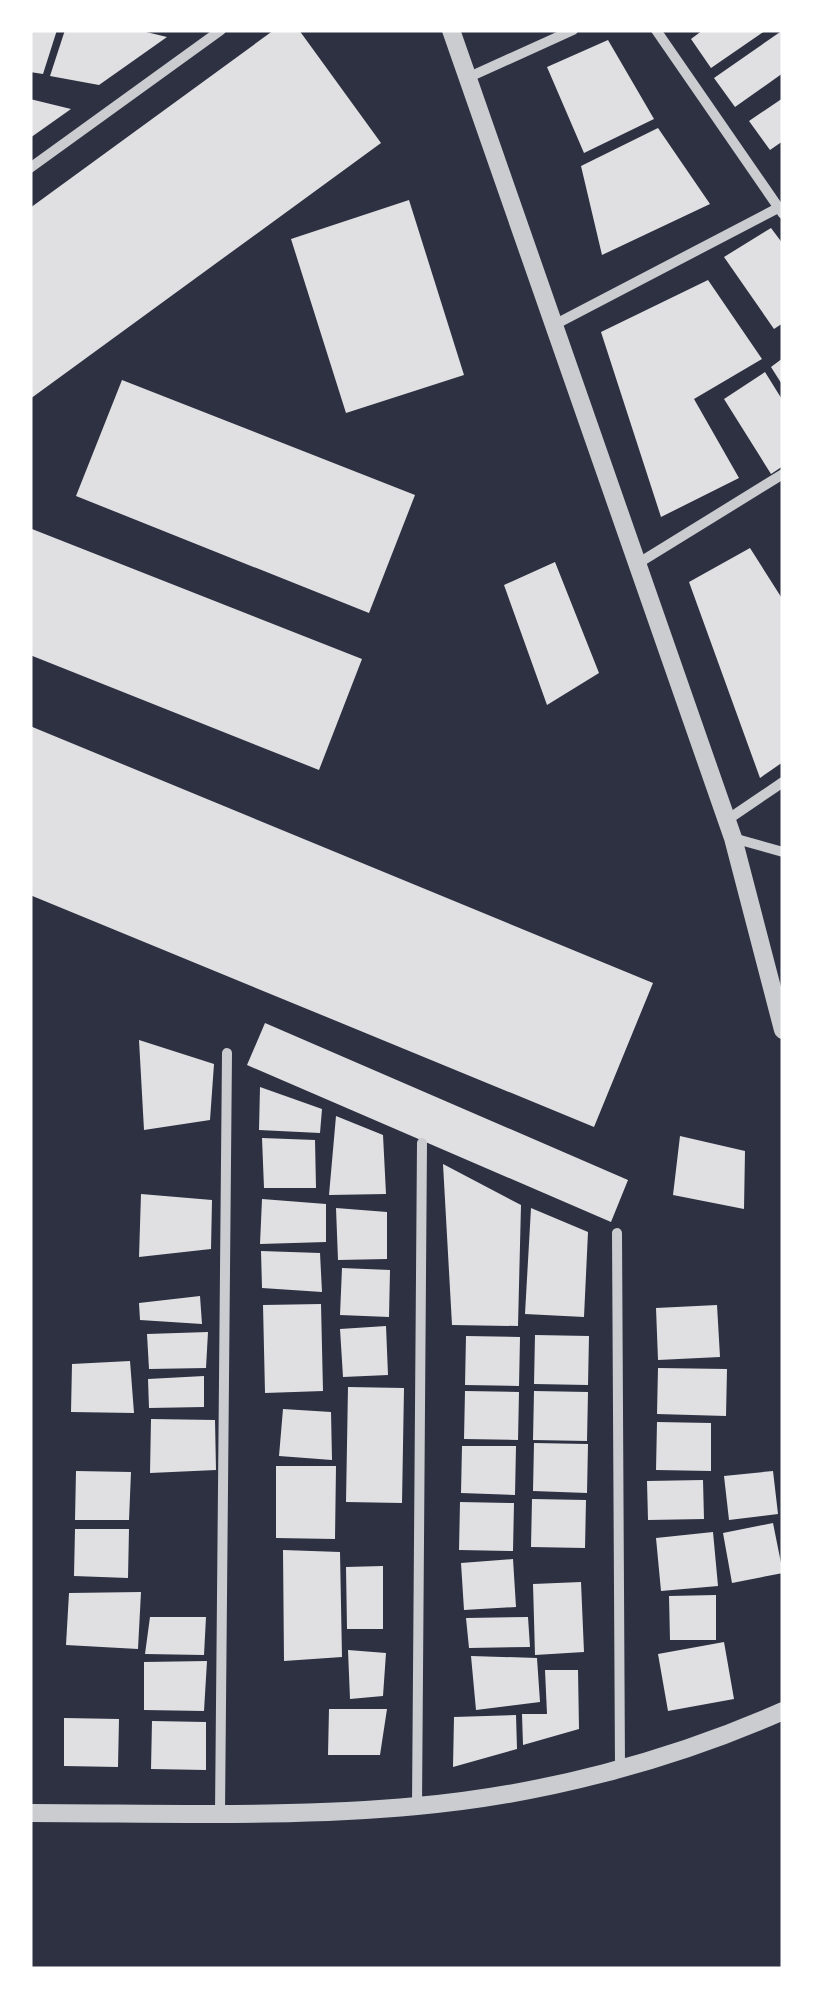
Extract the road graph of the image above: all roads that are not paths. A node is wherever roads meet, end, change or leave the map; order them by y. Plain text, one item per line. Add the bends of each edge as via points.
1 (221, 30) edge
2 (452, 30) edge
3 (573, 30) edge
4 (656, 30) edge
5 (467, 78) junction
6 (30, 168) edge
7 (781, 211) edge
8 (554, 325) junction
9 (783, 474) edge
10 (638, 564) junction
11 (783, 782) edge
12 (730, 829) junction
13 (783, 852) edge
14 (783, 1030) edge
15 (227, 1054) dead end
16 (422, 1144) dead end
17 (617, 1233) dead end
18 (783, 1711) edge
19 (620, 1767) junction
20 (417, 1806) junction
21 (30, 1813) edge
22 (220, 1813) junction

1 - 6 street
2 - 5 street
3 - 5 street
4 - 7 street
5 - 8 street
7 - 8 street
8 - 10 street
9 - 10 street
10 - 12 street
11 - 12 street
12 - 13 street
12 - 14 street
15 - 22 street
16 - 20 street
17 - 19 street
18 - 19 street
19 - 20 street
20 - 22 street
21 - 22 street

